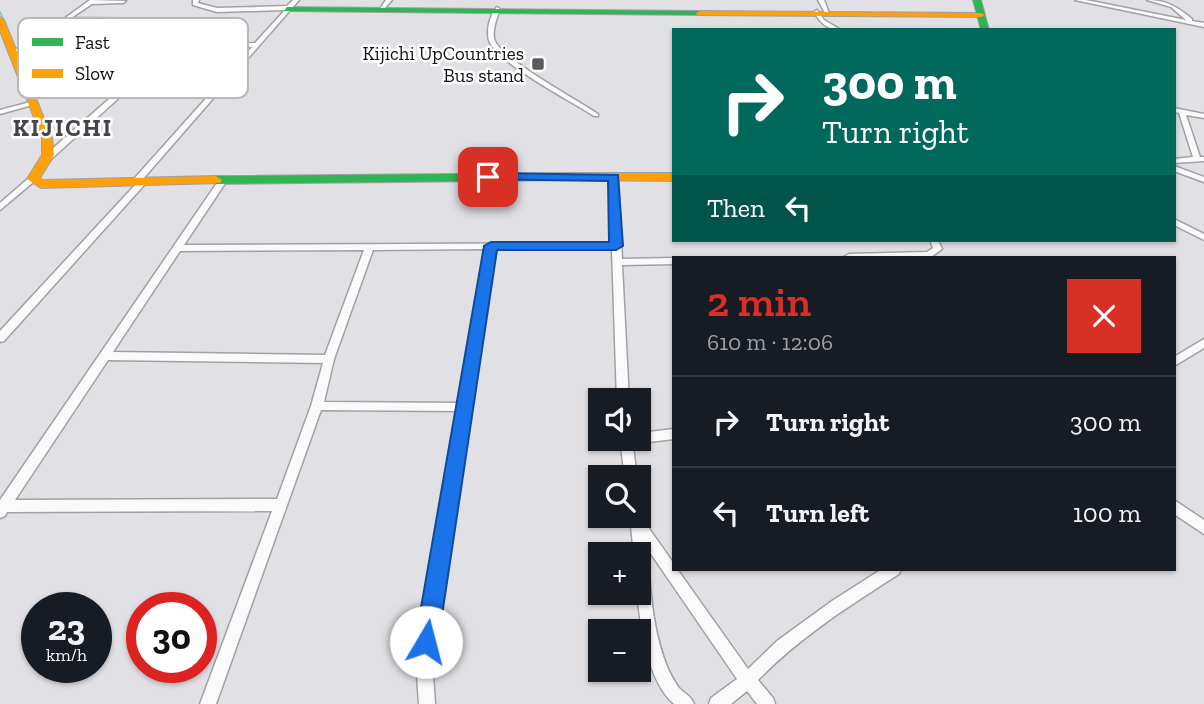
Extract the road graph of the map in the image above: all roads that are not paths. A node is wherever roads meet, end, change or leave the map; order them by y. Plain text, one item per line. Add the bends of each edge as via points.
1 (124, 0) edge
2 (196, 0) edge
3 (1078, 0) edge
4 (1150, 0) edge
5 (91, 1) edge
6 (290, 5) edge
7 (386, 5) edge
8 (1173, 6) junction
9 (821, 8) edge
10 (497, 9) junction
11 (104, 14) junction
12 (981, 15) edge
13 (1164, 16) junction
14 (70, 18) edge
15 (79, 18) edge
16 (142, 18) edge
17 (0, 20) edge
18 (1192, 22) junction
19 (1204, 25) edge
20 (834, 28) edge
21 (248, 45) edge
22 (254, 45) junction
23 (13, 50) edge
24 (248, 52) edge
25 (32, 98) edge
26 (114, 98) edge
27 (210, 98) edge
28 (34, 103) junction
29 (1178, 111) edge
30 (0, 112) edge
31 (596, 115) dead end
32 (1204, 116) edge
33 (1201, 159) edge
34 (45, 160) junction
35 (1176, 161) edge
36 (1176, 169) edge
37 (614, 177) junction
38 (672, 177) edge
39 (33, 179) junction
40 (224, 179) junction
41 (1204, 180) edge
42 (139, 182) junction
43 (0, 208) edge
44 (1176, 223) edge
45 (1204, 237) edge
46 (935, 242) edge
47 (491, 246) junction
48 (616, 246) junction
49 (370, 247) junction
50 (179, 248) junction
51 (877, 256) edge
52 (672, 261) edge
53 (617, 262) junction
54 (0, 338) edge
55 (1204, 343) edge
56 (106, 356) junction
57 (329, 359) junction
58 (1176, 361) edge
59 (622, 388) edge
60 (317, 406) junction
61 (464, 407) junction
62 (672, 434) edge
63 (651, 438) edge
64 (279, 505) junction
65 (1176, 507) edge
66 (1, 508) edge
67 (638, 528) edge
68 (643, 528) edge
69 (1204, 528) edge
70 (672, 571) edge
71 (672, 571) edge
72 (891, 571) edge
73 (748, 681) junction
74 (208, 704) edge
75 (427, 704) edge
76 (686, 704) edge
77 (716, 704) edge
78 (767, 704) edge

1 - 5 street
1 - 11 street
2 - 6 street via 195,4 217,10
3 - 13 street
4 - 8 street
5 - 14 street
6 - 7 street
6 - 22 street
7 - 10 street
8 - 13 street
8 - 18 street
9 - 10 street
9 - 12 street
9 - 20 street via 822,21
10 - 31 street via 492,29 495,46
11 - 15 street
11 - 16 street
13 - 18 street
17 - 23 street
18 - 19 street
21 - 22 street
22 - 24 street
25 - 28 street
26 - 34 street
27 - 42 street
28 - 30 street
28 - 34 street via 47,138
29 - 32 street
29 - 33 street
33 - 35 street
34 - 39 street
36 - 41 street
37 - 38 street
37 - 40 street
37 - 48 street
39 - 42 street via 50,185
39 - 43 street
40 - 42 street
40 - 50 street
42 - 54 street
44 - 45 street
46 - 51 street via 938,249 934,254
47 - 48 street
47 - 49 street
47 - 61 street
48 - 53 street
49 - 50 street
49 - 57 street
50 - 56 street
52 - 53 street
53 - 59 street
55 - 58 street
56 - 57 street
56 - 66 street
57 - 60 street
60 - 61 street
60 - 64 street
61 - 75 street via 424,661
62 - 63 street
64 - 66 street
64 - 74 street
65 - 69 street
67 - 76 street via 658,663 679,701
68 - 70 street
71 - 73 street
72 - 73 street via 781,647
73 - 77 street
73 - 78 street

